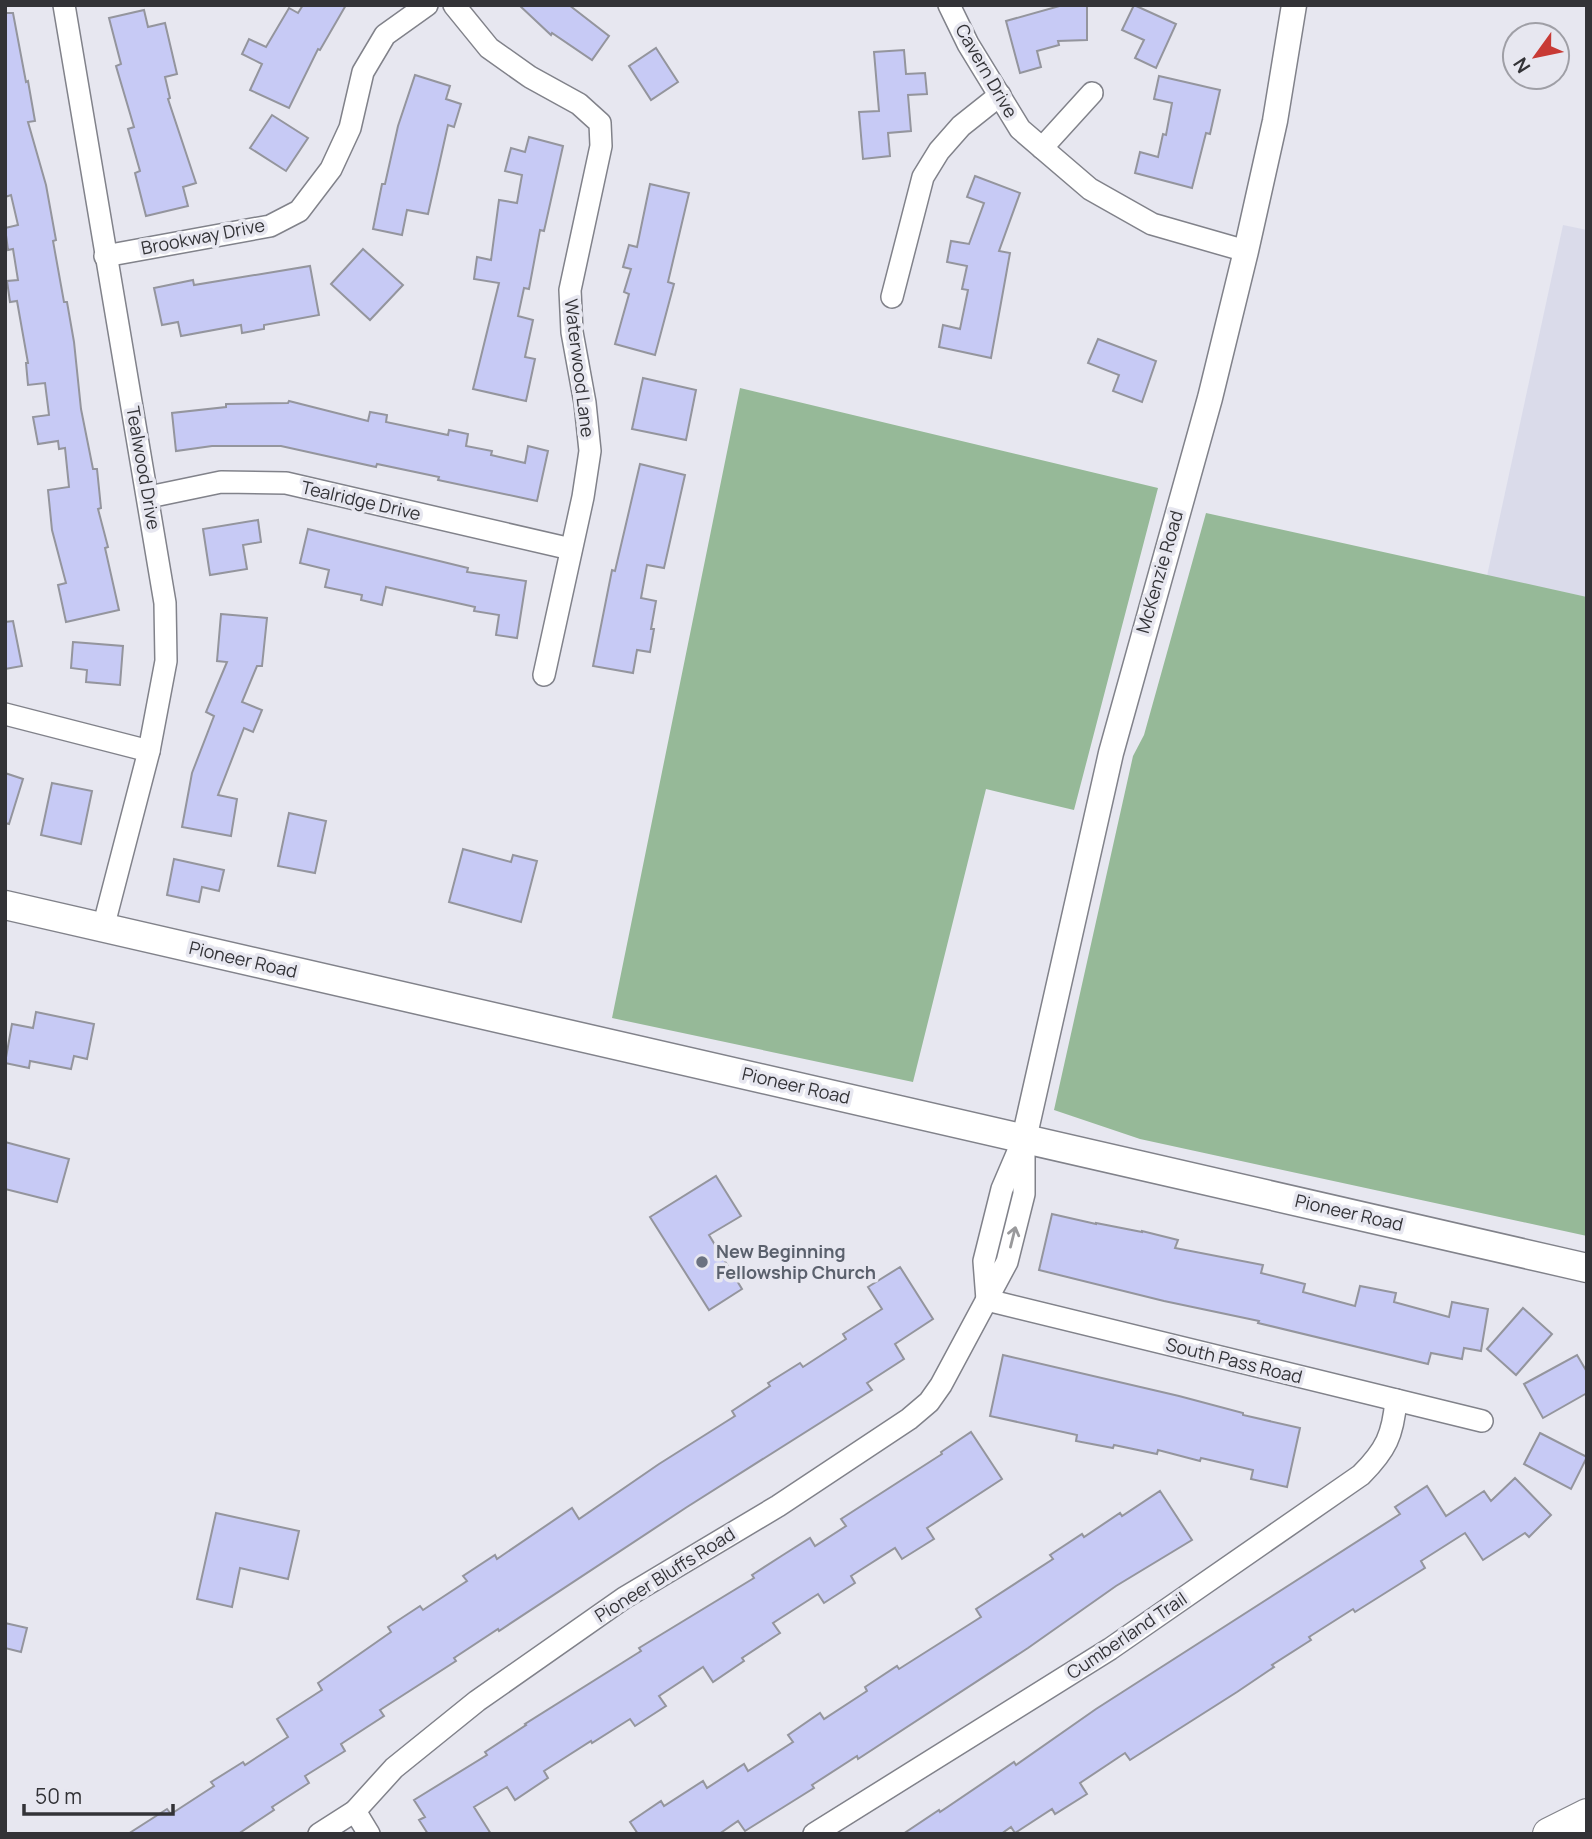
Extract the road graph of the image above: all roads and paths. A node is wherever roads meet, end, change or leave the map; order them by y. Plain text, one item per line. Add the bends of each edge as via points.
1 (64, 5) edge
2 (427, 5) edge
3 (454, 5) edge
4 (949, 5) edge
5 (1294, 5) edge
6 (1092, 93) dead end
7 (1000, 95) junction
8 (1042, 148) junction
9 (1246, 251) junction
10 (105, 256) junction
11 (892, 297) dead end
12 (149, 497) junction
13 (570, 550) junction
14 (544, 675) dead end
15 (5, 714) edge
16 (149, 751) junction
17 (5, 905) edge
18 (103, 928) junction
19 (1024, 1139) junction
20 (1587, 1268) edge
21 (987, 1300) junction
22 (1396, 1401) junction
23 (1482, 1421) dead end
24 (355, 1811) junction
25 (1587, 1815) edge
26 (319, 1834) edge
27 (369, 1834) edge
28 (814, 1834) edge
29 (1549, 1834) edge

1 - 10 street, Tealwood Drive
2 - 10 street, Brookway Drive via 385,35 363,72 350,128 331,169 299,211 270,226
3 - 13 street, Waterwood Lane via 489,48 579,104 600,123 601,146 570,290 590,451
4 - 7 street, Cavern Drive
5 - 9 street, McKenzie Road via 1275,121
6 - 8 street
7 - 8 street, Cavern Drive via 1020,129
7 - 11 street via 961,126 923,177
8 - 9 street, Cavern Drive via 1090,189 1152,224
9 - 19 street, McKenzie Road via 1111,753
10 - 12 street, Tealwood Drive
12 - 13 street, Tealridge Drive via 221,482 286,483
12 - 16 street, Tealwood Drive via 165,603 166,661
13 - 14 street, Waterwood Lane
15 - 16 street
16 - 18 street, Tealwood Drive
17 - 18 main road, Pioneer Road
18 - 19 main road, Pioneer Road
19 - 20 main road, Pioneer Road
19 - 21 street, Pioneer Bluffs Road via 1024,1194 1007,1262
21 - 22 street, South Pass Road
21 - 24 street, Pioneer Bluffs Road via 941,1385 909,1419 778,1506 624,1598 477,1701 394,1768
22 - 23 street, South Pass Road
22 - 28 street, Cumberland Trail via 1389,1441 1361,1475 1110,1649
24 - 26 street, Pioneer Bluffs Road
24 - 27 street
25 - 29 main road

